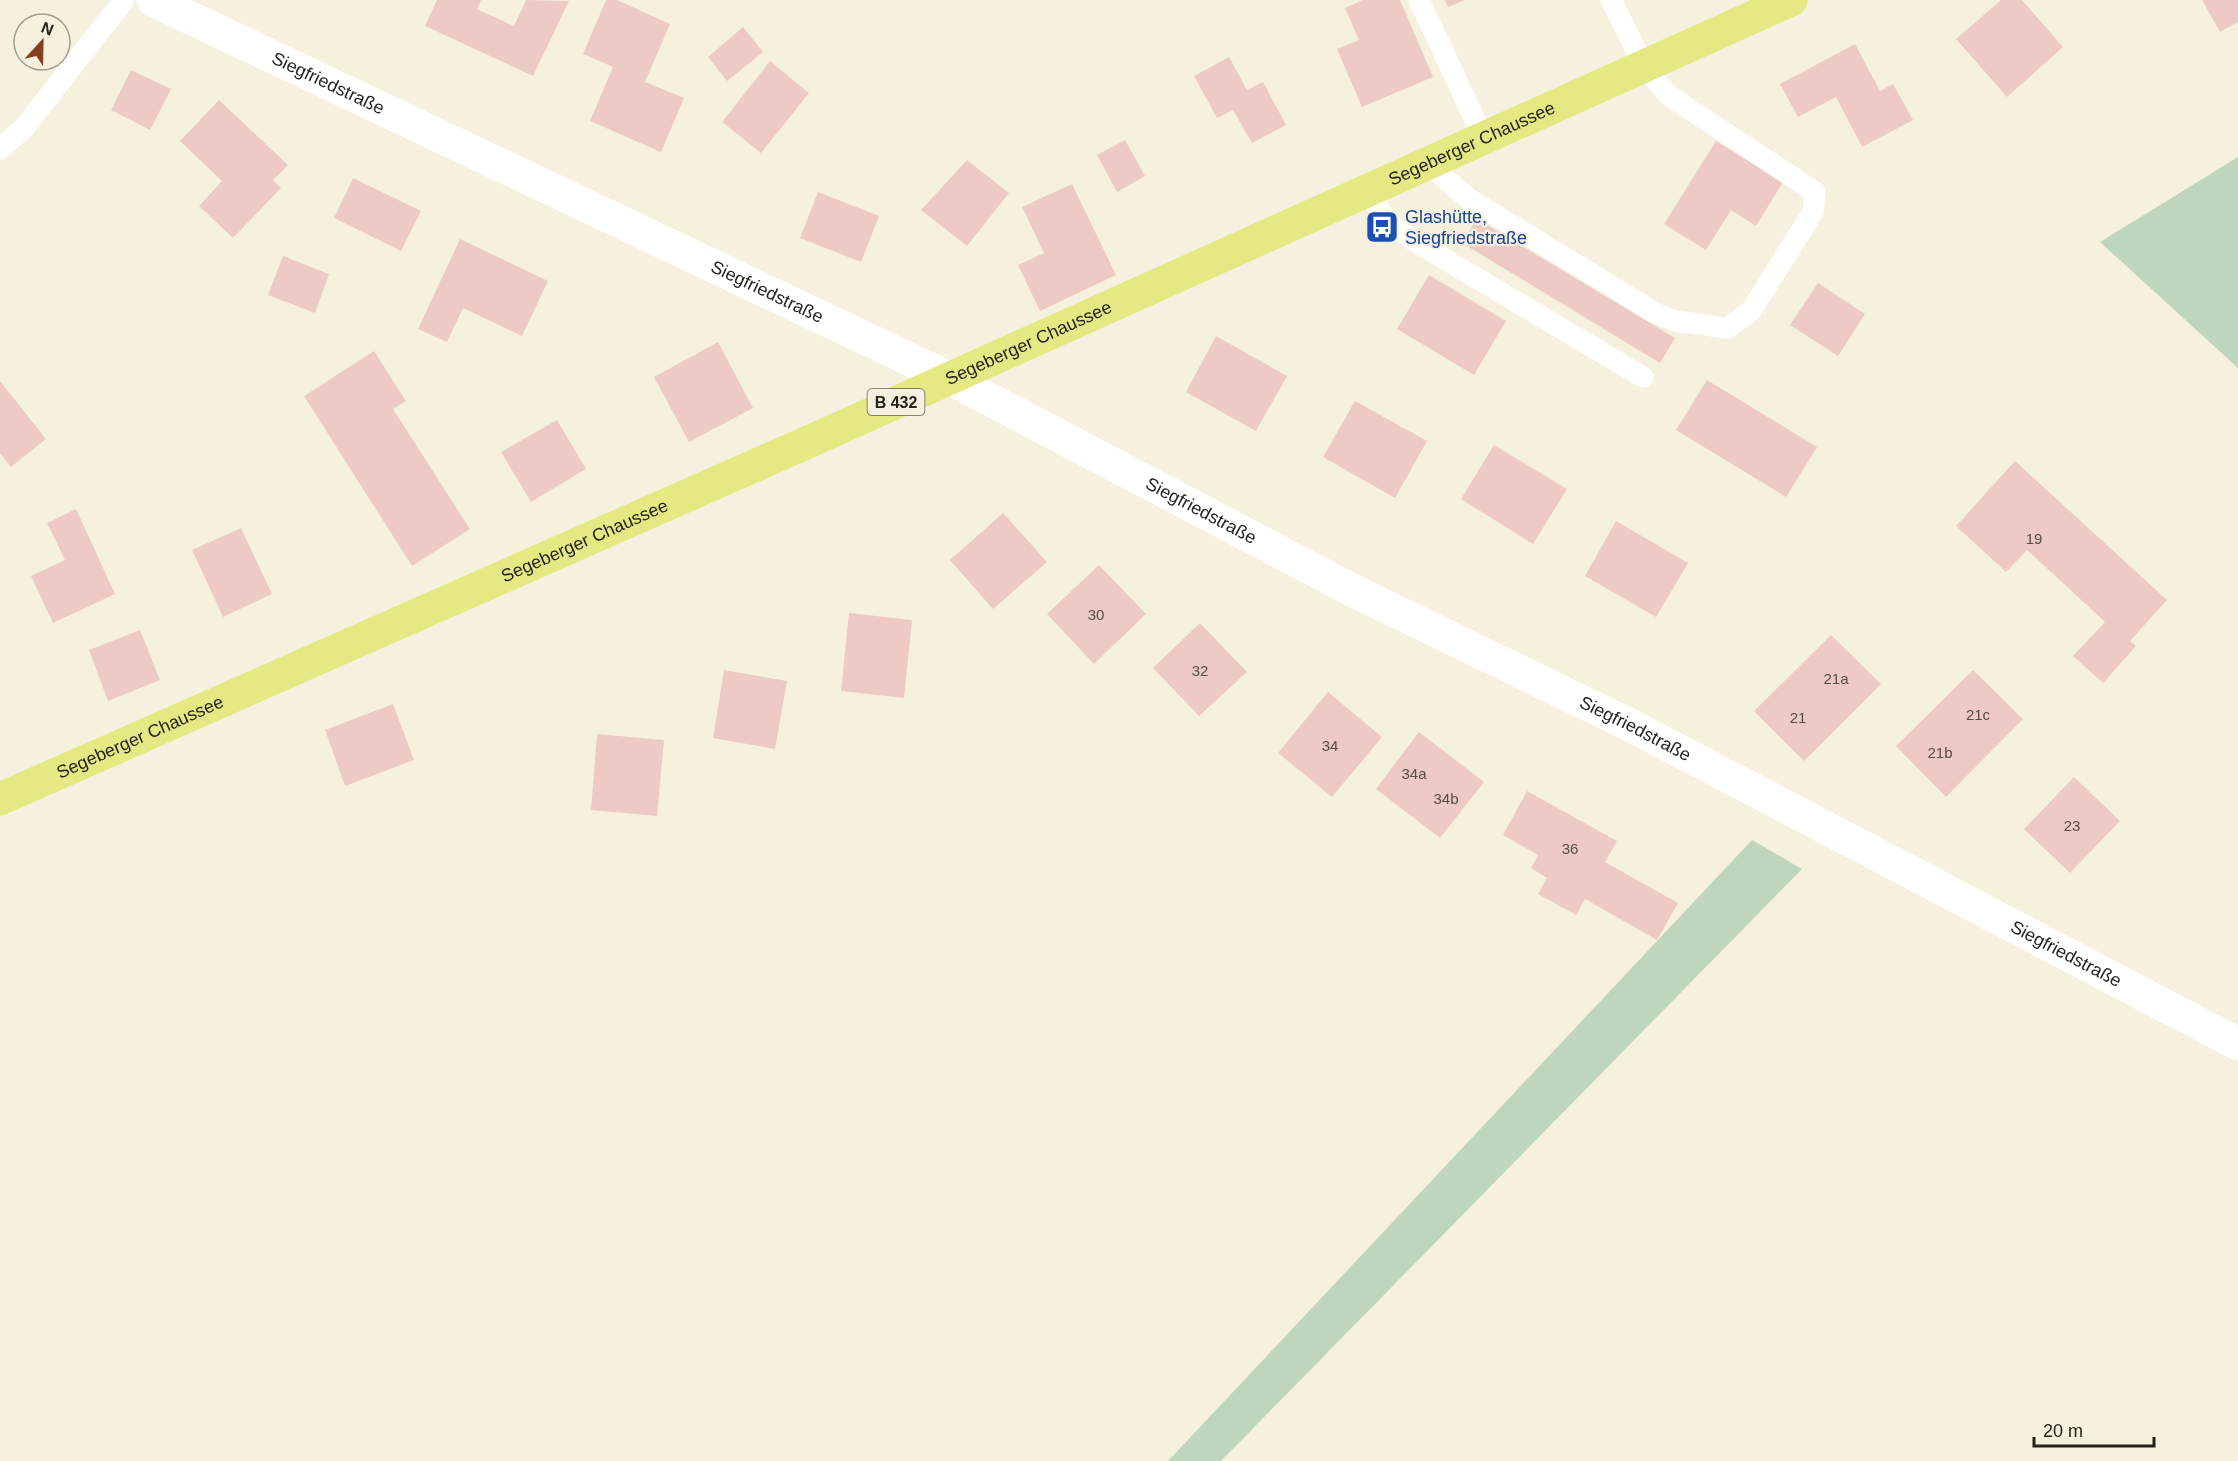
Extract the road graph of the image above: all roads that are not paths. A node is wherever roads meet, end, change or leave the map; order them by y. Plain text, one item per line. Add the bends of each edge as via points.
1 (124, 0) edge
2 (153, 0) edge
3 (1419, 0) edge
4 (1611, 0) edge
5 (1791, 0) edge
6 (1644, 66) junction
7 (1484, 139) junction
8 (0, 149) edge
9 (1428, 164) junction
10 (1366, 192) junction
11 (1642, 377) dead end
12 (949, 378) junction
13 (0, 799) edge
14 (2238, 1044) edge

1 - 8 lane via 24,128
2 - 12 street, Siegfriedstraße
3 - 7 lane
4 - 6 lane
5 - 6 main road, Segeberger Chaussee / B 432
6 - 7 main road, Segeberger Chaussee / B 432
6 - 9 lane via 1675,101 1815,192 1813,212 1751,311 1727,328 1676,321 1657,314 1468,198
7 - 9 main road, Segeberger Chaussee / B 432
9 - 10 main road, Segeberger Chaussee / B 432
10 - 11 lane via 1391,225 1416,242
10 - 12 main road, Segeberger Chaussee / B 432
12 - 13 main road, Segeberger Chaussee / B 432
12 - 14 street, Siegfriedstraße via 1354,591 1632,726

